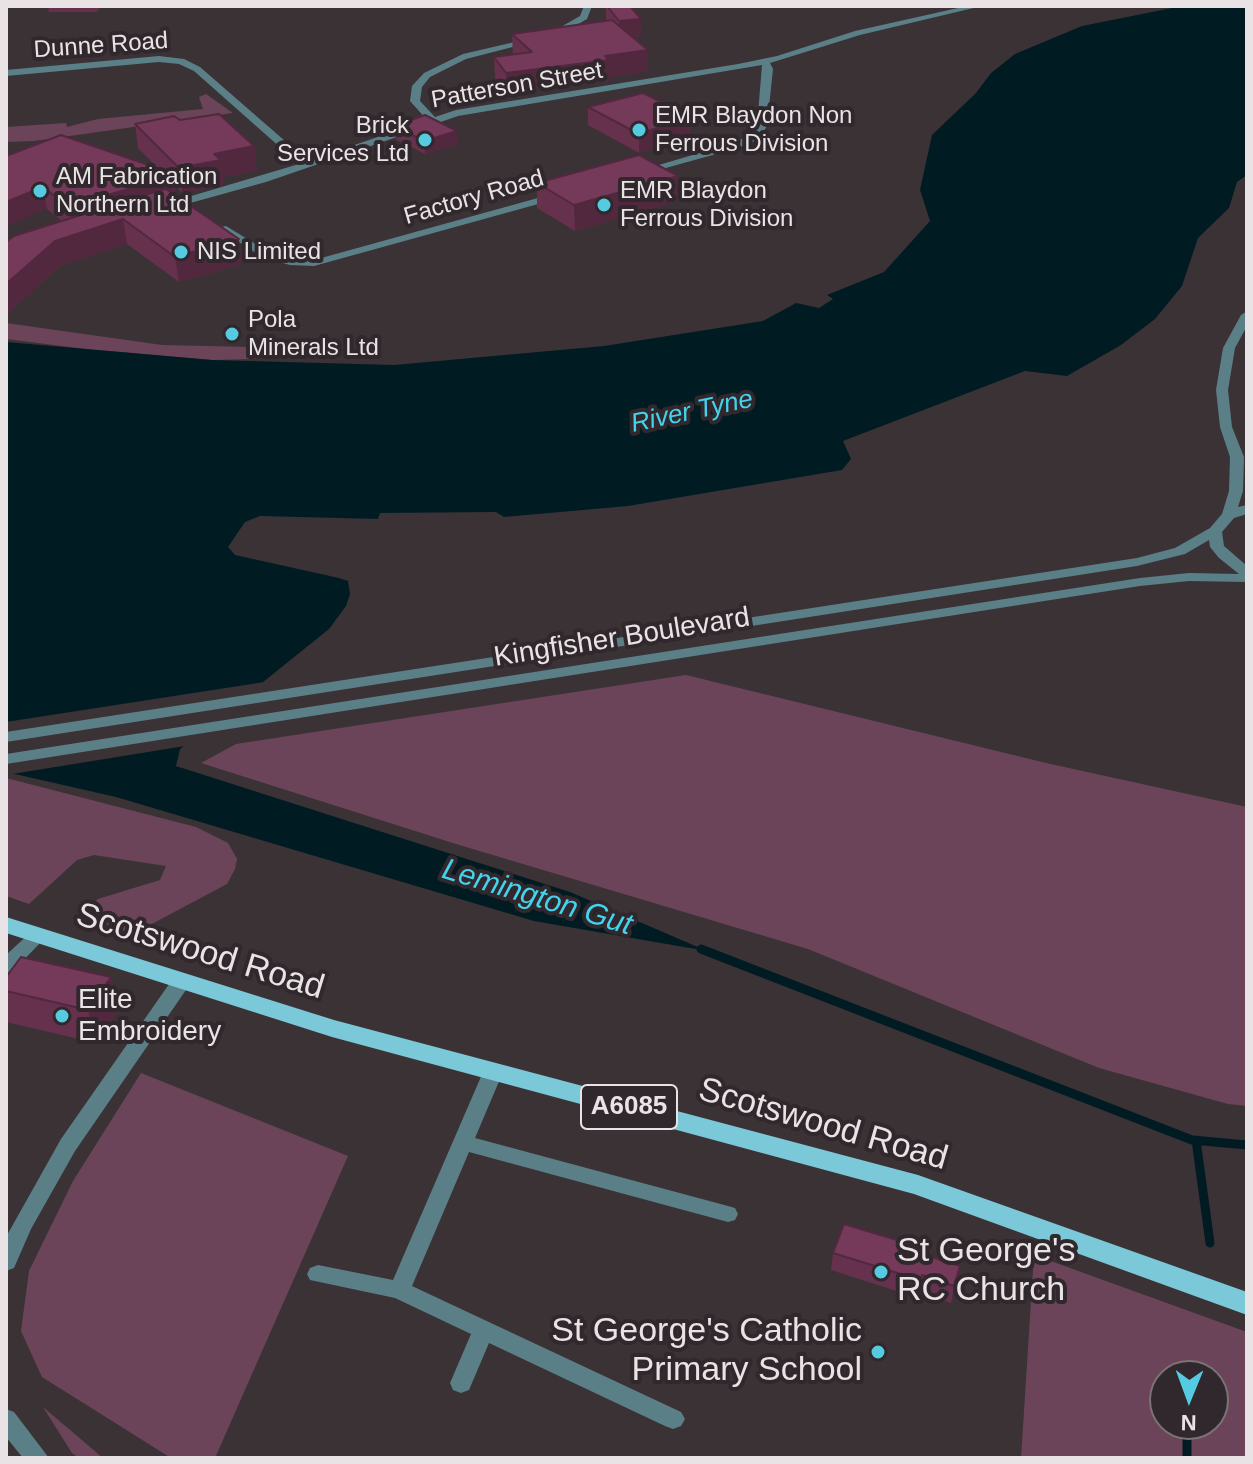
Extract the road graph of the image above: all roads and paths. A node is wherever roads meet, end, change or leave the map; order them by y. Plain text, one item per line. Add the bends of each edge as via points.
1 (588, 6) edge
2 (978, 6) edge
3 (765, 61) junction
4 (6, 73) edge
5 (432, 119) junction
6 (305, 164) junction
7 (621, 178) edge
8 (575, 190) edge
9 (184, 202) junction
10 (197, 211) edge
11 (150, 212) edge
12 (209, 219) edge
13 (1247, 315) edge
14 (1242, 462) edge
15 (1247, 509) edge
16 (1229, 515) junction
17 (1215, 531) junction
18 (1247, 576) edge
19 (6, 737) edge
20 (6, 759) edge
21 (6, 925) edge
22 (37, 936) junction
23 (6, 966) edge
24 (181, 982) junction
25 (493, 1072) junction
26 (461, 1142) junction
27 (728, 1214) dead end
28 (6, 1262) edge
29 (318, 1274) dead end
30 (399, 1290) junction
31 (1247, 1304) edge
32 (483, 1332) junction
33 (461, 1383) dead end
34 (6, 1419) edge
35 (673, 1419) dead end
36 (37, 1458) edge

1 - 5 street via 584,17 569,28 463,57 427,75 417,86 415,101
2 - 3 street, Patterson Street
3 - 5 street, Patterson Street
3 - 7 street via 762,126 755,137
4 - 6 street, Dunne Road via 181,61 197,69
5 - 6 street, Patterson Street
6 - 9 street, Patterson Street
8 - 12 street, Factory Road via 314,263 268,256
9 - 10 street
9 - 11 street, Patterson Street
13 - 14 street via 1229,348 1222,390 1226,427
14 - 16 street
15 - 16 street
16 - 17 street
17 - 18 street via 1217,547
17 - 19 street, Kingfisher Boulevard via 1191,547 1137,562
18 - 20 street, Kingfisher Boulevard via 1140,582
21 - 22 main road, Scotswood Road / A6085
22 - 23 street
22 - 24 main road, Scotswood Road / A6085
24 - 25 main road, Scotswood Road / A6085
24 - 28 street via 68,1145
25 - 26 street
25 - 31 main road, Scotswood Road / A6085 via 918,1185
26 - 27 street
26 - 30 street
29 - 30 street
30 - 32 street
32 - 33 street
32 - 35 street
34 - 36 street

